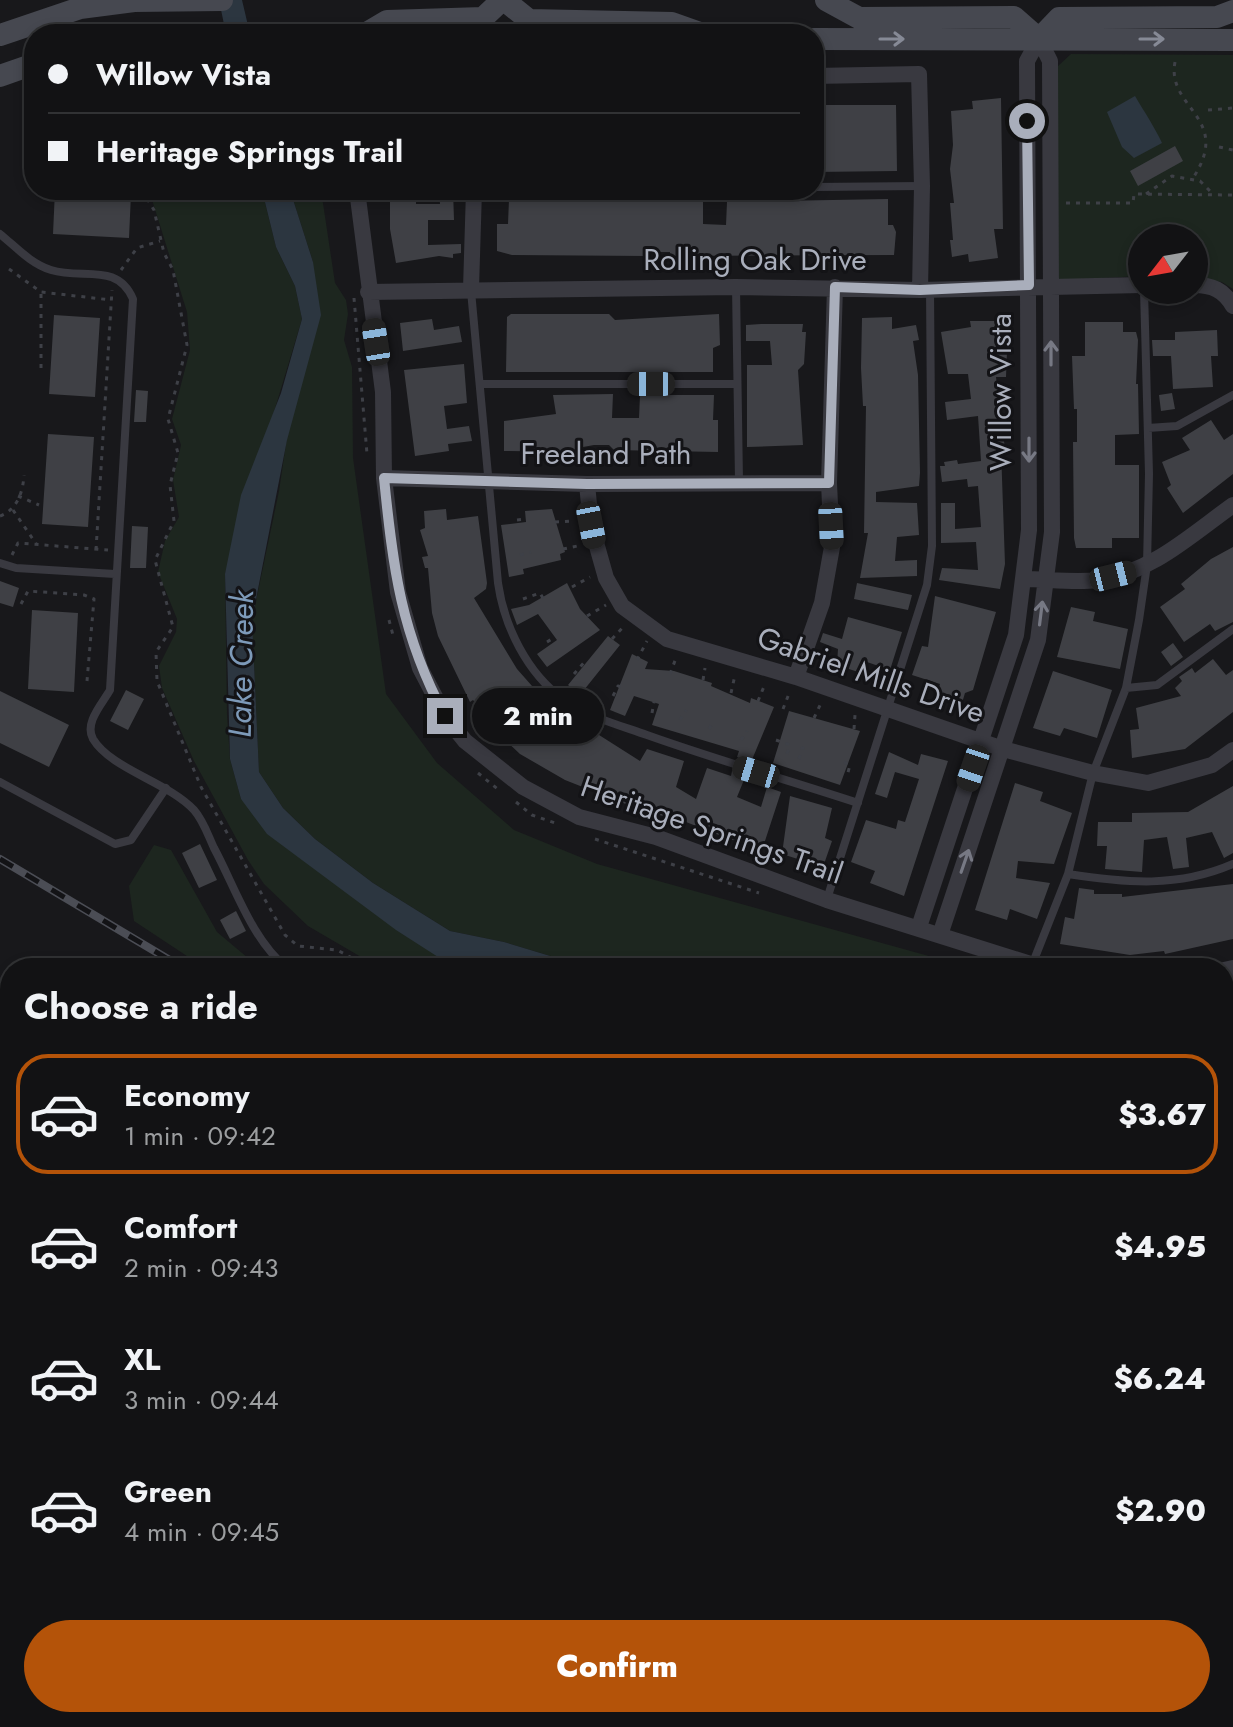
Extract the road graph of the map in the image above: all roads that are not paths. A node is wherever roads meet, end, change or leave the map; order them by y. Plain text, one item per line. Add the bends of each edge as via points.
1 (222, 0) edge
2 (503, 0) edge
3 (826, 0) edge
4 (134, 1) edge
5 (1233, 11) edge
6 (33, 24) edge
7 (382, 24) edge
8 (675, 24) edge
9 (24, 27) edge
10 (0, 35) edge
11 (824, 39) edge
12 (1039, 39) junction
13 (1233, 40) edge
14 (24, 68) edge
15 (0, 76) edge
16 (824, 76) edge
17 (922, 186) junction
18 (824, 187) edge
19 (358, 200) edge
20 (474, 200) edge
21 (0, 234) edge
22 (1029, 285) junction
23 (1051, 285) junction
24 (1208, 285) edge
25 (736, 287) junction
26 (835, 287) junction
27 (1128, 288) edge
28 (471, 289) junction
29 (925, 290) junction
30 (368, 292) junction
31 (1144, 304) edge
32 (1233, 306) edge
33 (480, 384) junction
34 (737, 384) junction
35 (1233, 395) edge
36 (1148, 428) junction
37 (384, 478) junction
38 (739, 481) junction
39 (490, 482) junction
40 (829, 483) junction
41 (587, 484) junction
42 (1233, 505) edge
43 (0, 563) edge
44 (1147, 565) junction
45 (115, 574) junction
46 (1023, 579) junction
47 (1046, 579) junction
48 (1233, 629) edge
49 (793, 684) junction
50 (1126, 688) junction
51 (890, 710) junction
52 (982, 742) junction
53 (1003, 749) junction
54 (1233, 750) edge
55 (1093, 773) junction
56 (0, 782) edge
57 (166, 788) junction
58 (858, 803) junction
59 (1233, 864) edge
60 (1068, 874) junction
61 (827, 900) junction
62 (919, 927) junction
63 (940, 935) junction
64 (274, 958) edge
65 (1010, 958) edge
66 (1040, 958) edge

1 - 4 main road
2 - 7 main road via 483,18
2 - 8 main road via 529,20
3 - 12 main road via 859,18 1014,17
4 - 6 main road via 80,8
5 - 12 main road via 1217,17 1059,18
9 - 10 main road
11 -> 12 main road
12 -> 13 main road
12 - 22 street, Willow Vista via 1027,59
12 - 23 street, Willow Vista via 1050,61
14 - 15 main road
16 - 17 street via 919,74
17 - 18 lane
17 - 29 street
19 - 30 street, Heritage Springs Trail
20 - 28 street
21 - 45 lane via 37,265 117,277 133,299
22 - 23 street, Rolling Oak Drive
22 - 29 street, Rolling Oak Drive
22 -> 46 street, Willow Vista via 1029,530
23 - 27 street, Rolling Oak Drive
47 -> 23 street, Willow Vista via 1052,532
24 - 32 street via 1226,294
25 - 26 street, Rolling Oak Drive
25 - 28 street, Rolling Oak Drive
25 - 34 lane
26 - 29 street, Rolling Oak Drive
26 - 40 street
28 - 30 street, Rolling Oak Drive
28 - 33 lane
29 - 51 lane via 932,546 924,602
30 - 37 street, Heritage Springs Trail via 383,392
31 - 36 lane
33 - 34 lane
33 - 39 lane
34 - 38 lane
35 - 36 lane via 1177,426
36 - 44 lane
37 - 39 street, Freeland Path
37 - 61 street, Heritage Springs Trail via 409,638 439,706 465,741 523,787 579,817 656,837
38 - 40 street, Freeland Path
38 - 41 street, Freeland Path
39 - 41 street, Freeland Path
39 - 58 lane via 504,611 524,655 562,698 602,720
40 - 49 street via 828,576
41 - 49 street, Gabriel Mills Drive via 596,551 622,606 667,639
42 - 44 street
43 - 45 lane
44 - 47 street via 1097,580
44 - 50 lane
45 - 57 lane via 110,690 91,719 91,737 103,751
46 - 47 street
46 - 52 street, Willow Vista via 1016,635
53 -> 47 street, Willow Vista via 1038,640
48 - 50 lane via 1157,685
49 - 51 street, Gabriel Mills Drive
50 - 55 lane
51 - 52 street, Gabriel Mills Drive
51 - 58 lane
52 - 53 street, Gabriel Mills Drive
52 - 62 street, Willow Vista
53 - 55 street, Gabriel Mills Drive
63 -> 53 street, Willow Vista
54 - 55 street, Gabriel Mills Drive via 1212,765 1148,783
55 - 60 lane
56 - 57 lane via 115,844 131,840
57 - 64 lane via 197,814
58 - 61 lane
59 - 60 lane via 1156,883
60 - 66 lane
61 - 62 street, Heritage Springs Trail
62 - 63 street, Heritage Springs Trail
63 - 65 street, Heritage Springs Trail

